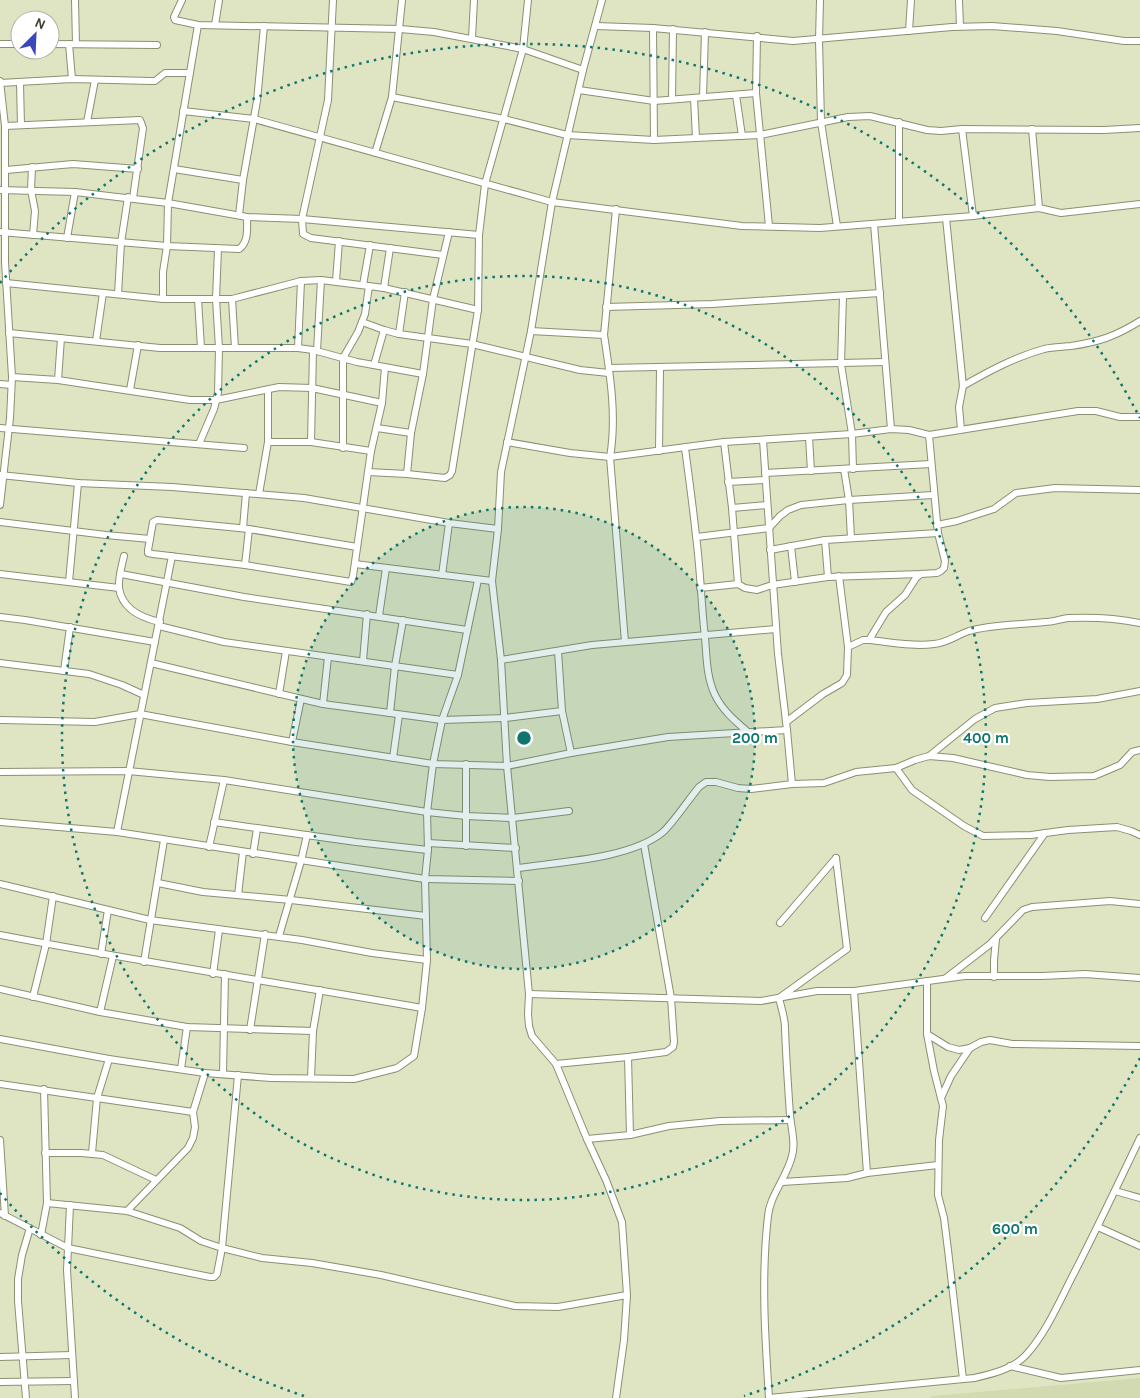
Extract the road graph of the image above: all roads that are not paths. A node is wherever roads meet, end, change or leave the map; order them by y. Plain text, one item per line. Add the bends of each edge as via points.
1 (75, 0) edge
2 (182, 0) edge
3 (219, 0) edge
4 (333, 0) edge
5 (402, 0) edge
6 (474, 0) edge
7 (528, 0) edge
8 (602, 0) edge
9 (820, 0) edge
10 (911, 0) edge
11 (959, 0) edge
12 (198, 25) junction
13 (215, 25) junction
14 (264, 26) junction
15 (596, 26) junction
16 (960, 26) junction
17 (330, 28) junction
18 (653, 28) junction
19 (400, 29) junction
20 (674, 29) junction
21 (909, 31) junction
22 (705, 32) junction
23 (756, 36) junction
24 (472, 38) junction
25 (819, 40) junction
26 (1140, 41) edge
27 (60, 44) edge
28 (73, 44) junction
29 (157, 45) dead end
30 (523, 49) junction
31 (583, 70) junction
32 (190, 73) junction
33 (72, 79) junction
34 (95, 80) junction
35 (0, 82) edge
36 (20, 83) junction
37 (579, 90) junction
38 (756, 93) junction
39 (736, 95) junction
40 (392, 97) junction
41 (703, 97) junction
42 (694, 98) junction
43 (672, 99) junction
44 (654, 101) junction
45 (1, 106) edge
46 (183, 111) junction
47 (254, 119) junction
48 (504, 119) junction
49 (87, 122) junction
50 (821, 122) junction
51 (899, 122) junction
52 (21, 125) junction
53 (5, 126) junction
54 (1140, 128) edge
55 (962, 129) junction
56 (1032, 129) junction
57 (567, 135) junction
58 (760, 135) junction
59 (742, 136) junction
60 (321, 138) junction
61 (696, 138) junction
62 (654, 140) junction
63 (375, 153) junction
64 (32, 167) junction
65 (138, 169) junction
66 (174, 169) junction
67 (6, 170) junction
68 (243, 180) junction
69 (485, 184) junction
70 (2, 190) edge
71 (31, 190) junction
72 (75, 192) junction
73 (130, 198) junction
74 (552, 202) junction
75 (168, 203) junction
76 (1140, 204) edge
77 (1039, 208) junction
78 (616, 209) junction
79 (239, 216) junction
80 (973, 216) junction
81 (247, 217) junction
82 (946, 218) junction
83 (302, 219) junction
84 (898, 222) junction
85 (874, 224) junction
86 (769, 226) junction
87 (837, 226) junction
88 (449, 232) junction
89 (2, 233) edge
90 (479, 235) junction
91 (34, 236) junction
92 (67, 238) junction
93 (339, 241) junction
94 (121, 242) junction
95 (370, 245) junction
96 (167, 246) junction
97 (390, 248) junction
98 (218, 250) junction
99 (444, 255) junction
100 (2, 262) edge
101 (301, 280) junction
102 (321, 280) junction
103 (336, 281) junction
104 (6, 283) junction
105 (366, 285) junction
106 (384, 288) junction
107 (405, 292) junction
108 (880, 292) junction
109 (104, 293) junction
110 (118, 294) junction
111 (843, 296) junction
112 (163, 299) junction
113 (198, 299) junction
114 (216, 299) junction
115 (232, 299) junction
116 (433, 299) junction
117 (606, 308) junction
118 (478, 310) junction
119 (362, 322) junction
120 (1140, 322) edge
121 (384, 330) junction
122 (531, 331) junction
123 (9, 333) junction
124 (399, 334) junction
125 (604, 335) junction
126 (61, 338) junction
127 (427, 338) junction
128 (96, 341) junction
129 (472, 344) junction
130 (138, 345) junction
131 (201, 348) junction
132 (219, 348) junction
133 (235, 348) junction
134 (298, 348) junction
135 (315, 350) junction
136 (343, 358) junction
137 (525, 358) junction
138 (885, 362) junction
139 (841, 364) junction
140 (374, 365) junction
141 (385, 367) junction
142 (660, 368) junction
143 (609, 371) junction
144 (422, 374) junction
145 (12, 377) junction
146 (58, 380) junction
147 (0, 384) edge
148 (11, 385) junction
149 (963, 386) junction
150 (312, 388) junction
151 (130, 390) junction
152 (268, 390) junction
153 (343, 393) junction
154 (216, 400) junction
155 (382, 403) junction
156 (1140, 417) edge
157 (0, 428) edge
158 (9, 428) junction
159 (377, 428) junction
160 (891, 429) junction
161 (961, 429) junction
162 (411, 433) junction
163 (852, 434) junction
164 (929, 435) junction
165 (809, 436) junction
166 (762, 440) junction
167 (268, 442) junction
168 (312, 442) junction
169 (507, 442) junction
170 (724, 442) junction
171 (199, 444) junction
172 (244, 448) dead end
173 (343, 448) junction
174 (685, 448) junction
175 (371, 450) junction
176 (659, 451) junction
177 (610, 457) junction
178 (931, 464) junction
179 (844, 469) junction
180 (853, 469) junction
181 (812, 470) junction
182 (368, 472) junction
183 (407, 474) junction
184 (2, 476) edge
185 (765, 476) junction
186 (728, 482) junction
187 (78, 483) junction
188 (1140, 490) edge
189 (246, 493) junction
190 (260, 494) junction
191 (1, 495) edge
192 (933, 495) junction
193 (849, 500) junction
194 (0, 505) edge
195 (767, 505) junction
196 (362, 507) junction
197 (732, 508) junction
198 (0, 522) edge
199 (450, 523) junction
200 (937, 525) junction
201 (769, 528) junction
202 (246, 529) junction
203 (498, 529) junction
204 (74, 531) junction
205 (733, 533) junction
206 (938, 533) junction
207 (697, 537) junction
208 (851, 538) junction
209 (150, 539) junction
210 (825, 540) junction
211 (791, 546) junction
212 (357, 547) junction
213 (770, 550) junction
214 (124, 556) dead end
215 (172, 556) junction
216 (355, 564) junction
217 (245, 565) junction
218 (386, 568) junction
219 (0, 574) edge
220 (121, 574) junction
221 (921, 574) junction
222 (442, 575) junction
223 (839, 576) junction
224 (828, 577) junction
225 (478, 580) junction
226 (69, 582) junction
227 (168, 582) junction
228 (492, 582) junction
229 (795, 582) junction
230 (738, 584) junction
231 (772, 585) junction
232 (119, 588) junction
233 (700, 588) junction
234 (367, 614) junction
235 (379, 616) junction
236 (0, 617) edge
237 (403, 620) junction
238 (1140, 623) edge
239 (159, 624) junction
240 (70, 627) junction
241 (776, 629) junction
242 (467, 630) junction
243 (705, 635) junction
244 (869, 640) junction
245 (155, 642) junction
246 (625, 642) junction
247 (848, 647) junction
248 (558, 650) junction
249 (286, 651) junction
250 (328, 657) junction
251 (501, 660) junction
252 (363, 661) junction
253 (0, 663) edge
254 (151, 663) junction
255 (395, 666) junction
256 (64, 671) junction
257 (458, 675) junction
258 (1140, 691) edge
259 (279, 694) junction
260 (144, 696) junction
261 (300, 699) junction
262 (323, 704) junction
263 (562, 711) junction
264 (390, 713) junction
265 (140, 714) junction
266 (399, 714) junction
267 (505, 718) junction
268 (0, 720) edge
269 (442, 720) junction
270 (786, 722) junction
271 (787, 730) junction
272 (748, 732) junction
273 (292, 742) junction
274 (1140, 750) edge
275 (571, 752) junction
276 (929, 756) junction
277 (393, 758) junction
278 (433, 764) junction
279 (466, 764) junction
280 (507, 766) junction
281 (896, 768) junction
282 (128, 771) junction
283 (0, 772) edge
284 (224, 780) junction
285 (792, 784) junction
286 (569, 811) dead end
287 (427, 812) junction
288 (466, 816) junction
289 (513, 818) junction
290 (0, 822) edge
291 (214, 822) junction
292 (257, 829) junction
293 (117, 832) junction
294 (1044, 833) junction
295 (1140, 835) edge
296 (307, 836) junction
297 (164, 840) junction
298 (644, 844) junction
299 (466, 846) junction
300 (209, 847) junction
301 (428, 847) junction
302 (516, 848) junction
303 (244, 852) junction
304 (253, 854) junction
305 (301, 861) junction
306 (518, 868) junction
307 (425, 879) junction
308 (519, 881) junction
309 (158, 883) junction
310 (0, 884) edge
311 (238, 895) junction
312 (53, 896) junction
313 (291, 900) junction
314 (1140, 904) edge
315 (108, 910) junction
316 (426, 916) junction
317 (985, 918) dead end
318 (150, 920) junction
319 (780, 923) dead end
320 (219, 930) junction
321 (265, 934) junction
322 (0, 935) edge
323 (279, 936) junction
324 (996, 939) junction
325 (46, 944) junction
326 (101, 954) junction
327 (112, 956) junction
328 (427, 960) junction
329 (144, 962) junction
330 (213, 974) junction
331 (225, 974) junction
332 (994, 977) junction
333 (946, 978) junction
334 (1140, 978) edge
335 (257, 979) junction
336 (927, 981) junction
337 (0, 989) edge
338 (320, 990) junction
339 (854, 991) junction
340 (529, 994) junction
341 (33, 997) junction
342 (671, 998) junction
343 (779, 998) junction
344 (422, 1008) junction
345 (100, 1012) junction
346 (187, 1027) junction
347 (223, 1028) junction
348 (250, 1030) junction
349 (313, 1031) junction
350 (927, 1034) junction
351 (0, 1039) edge
352 (1140, 1046) edge
353 (970, 1048) junction
354 (628, 1057) junction
355 (109, 1059) junction
356 (556, 1064) junction
357 (181, 1069) junction
358 (205, 1072) junction
359 (223, 1074) junction
360 (238, 1075) junction
361 (311, 1078) junction
362 (0, 1084) edge
363 (44, 1089) junction
364 (97, 1098) junction
365 (941, 1098) junction
366 (193, 1112) junction
367 (790, 1120) junction
368 (630, 1135) junction
369 (1140, 1138) edge
370 (587, 1139) junction
371 (0, 1140) edge
372 (45, 1153) junction
373 (92, 1153) junction
374 (938, 1165) junction
375 (867, 1173) junction
376 (156, 1180) junction
377 (782, 1182) junction
378 (1115, 1192) junction
379 (1140, 1198) edge
380 (47, 1203) junction
381 (70, 1205) junction
382 (127, 1211) junction
383 (3, 1214) edge
384 (1098, 1227) junction
385 (30, 1228) junction
386 (42, 1235) junction
387 (1140, 1246) edge
388 (68, 1248) junction
389 (222, 1248) junction
390 (627, 1295) junction
391 (72, 1354) junction
392 (23, 1356) junction
393 (0, 1357) edge
394 (1010, 1366) junction
395 (1140, 1370) edge
396 (963, 1379) junction
397 (25, 1381) junction
398 (74, 1381) junction
399 (0, 1382) edge
400 (26, 1398) edge
401 (75, 1398) edge
402 (616, 1398) edge

1 - 28 street
2 - 12 street via 174,19
3 - 13 street
4 - 17 street
5 - 19 street
6 - 24 street
7 - 30 street
8 - 15 street
9 - 25 street
10 - 21 street
11 - 16 street
12 - 13 street
12 - 32 street
13 - 14 street
14 - 17 street
14 - 47 street
15 - 18 street
15 - 31 street
16 - 21 street
16 - 26 street via 1015,27
17 - 19 street
17 - 60 street via 330,83
18 - 20 street
18 - 44 street
19 - 24 street
19 - 40 street
20 - 22 street
20 - 43 street
21 - 25 street
22 - 23 street
22 - 41 street
23 - 25 street via 793,41
23 - 38 street
24 - 30 street
25 - 50 street
27 - 28 street
28 - 29 street
28 - 33 street
30 - 31 street
30 - 48 street
31 - 37 street
32 - 34 street via 164,73 155,81
32 - 46 street
33 - 34 street
33 - 36 street
34 - 49 street
35 - 36 street
35 - 45 street
36 - 52 street
37 - 44 street
37 - 57 street
38 - 39 street
38 - 58 street
39 - 41 street
39 - 59 street
40 - 48 street
40 - 63 street
41 - 42 street
42 - 43 street
42 - 61 street
43 - 44 street
44 - 62 street
45 - 53 street
46 - 47 street
46 - 66 street
47 - 60 street
47 - 68 street
48 - 57 street
48 - 69 street
49 - 52 street
49 - 65 street via 140,120 143,128
50 - 51 street via 870,116
50 - 58 street
50 - 87 street
51 - 55 street via 927,130
51 - 84 street
52 - 53 street
53 - 67 street
54 - 56 street
55 - 56 street
55 - 80 street
56 - 77 street
57 - 62 street
57 - 74 street
58 - 59 street
58 - 86 street
59 - 61 street
60 - 63 street
60 - 83 street
61 - 62 street
63 - 69 street
64 - 65 street via 73,164
64 - 67 street
64 - 71 street
65 - 73 street
66 - 68 street
66 - 75 street
67 - 70 street
68 - 79 street
69 - 74 street
69 - 90 street
70 - 71 street
70 - 89 street
71 - 72 street
71 - 91 street via 35,211
72 - 73 street
72 - 92 street
73 - 75 street
73 - 94 street
74 - 78 street
74 - 122 street
75 - 79 street
75 - 96 street
76 - 77 street via 1061,213
77 - 80 street
78 - 86 street via 742,226
78 - 117 street
79 - 81 street
80 - 82 street
81 - 83 street
81 - 98 street via 244,246
82 - 84 street
82 - 149 street
83 - 88 street
83 - 93 street via 305,236
84 - 85 street
85 - 87 street
85 - 108 street
86 - 87 street
88 - 90 street
88 - 99 street
89 - 91 street
89 - 100 street
90 - 118 street
91 - 92 street
92 - 94 street
93 - 95 street
93 - 103 street
94 - 96 street
94 - 110 street
95 - 97 street
95 - 105 street
96 - 98 street
96 - 112 street
97 - 99 street
97 - 106 street
98 - 114 street
99 - 116 street
100 - 104 street
101 - 102 street
101 - 115 street
101 - 134 street
102 - 103 street
102 - 135 street
103 - 105 street
104 - 109 street
104 - 123 street
105 - 106 street
105 - 119 street
106 - 107 street
107 - 116 street
107 - 124 street
108 - 111 street
108 - 138 street
109 - 110 street
109 - 128 street
110 - 112 street
111 - 117 street
111 - 139 street
112 - 113 street
113 - 114 street
113 - 131 street
114 - 115 street
114 - 132 street
115 - 133 street
116 - 118 street
116 - 127 street
117 - 125 street
118 - 129 street
119 - 121 street
119 - 136 street
120 - 149 street via 1098,342 1046,348 1018,358
121 - 124 street
121 - 140 street
122 - 125 street
122 - 137 street
123 - 126 street
123 - 145 street
124 - 127 street
125 - 143 street
126 - 128 street
126 - 146 street
127 - 129 street
127 - 144 street
128 - 130 street
129 - 137 street
129 - 183 street via 452,472 445,478
130 - 131 street
130 - 151 street
131 - 132 street
132 - 133 street
132 - 154 street
133 - 134 street
134 - 135 street
135 - 136 street
135 - 150 street
136 - 140 street
136 - 153 street
137 - 143 street via 580,370
137 - 169 street
138 - 139 street
138 - 160 street
139 - 142 street
139 - 163 street
140 - 141 street
141 - 144 street
141 - 155 street
142 - 143 street
142 - 176 street
143 - 177 street via 613,435
144 - 162 street
145 - 146 street
145 - 148 street
146 - 151 street
147 - 148 street
148 - 158 street
149 - 161 street via 959,407
150 - 152 street
150 - 153 street
150 - 168 street
151 - 154 street via 190,400
152 - 154 street
152 - 167 street
153 - 155 street
153 - 173 street
154 - 171 street
155 - 159 street
156 - 161 street via 1120,417 1096,410 1078,411
157 - 158 street
158 - 171 street
158 - 184 street
159 - 162 street
159 - 175 street
160 - 163 street
160 - 164 street
161 - 164 street
162 - 183 street
163 - 165 street
163 - 180 street
164 - 178 street
165 - 166 street
165 - 181 street
166 - 170 street
166 - 185 street
167 - 168 street
167 - 190 street
168 - 173 street
169 - 177 street
169 - 203 street via 501,472
170 - 174 street
170 - 186 street
171 - 172 street
173 - 175 street
174 - 176 street
174 - 207 street
175 - 182 street
176 - 177 street
177 - 246 street
178 - 180 street
178 - 192 street
179 - 180 street
179 - 181 street
179 - 193 street
181 - 185 street
182 - 183 street
182 - 196 street
184 - 187 street
184 - 191 street
185 - 186 street
185 - 195 street
186 - 197 street
187 - 189 street
187 - 204 street
188 - 200 street via 1055,488 1016,493 994,509
189 - 190 street
189 - 202 street
190 - 196 street
191 - 194 street
192 - 193 street
192 - 200 street
193 - 201 street via 788,510
193 - 208 street
195 - 197 street
195 - 201 street
196 - 199 street
196 - 212 street
197 - 205 street
198 - 204 street
199 - 203 street
199 - 222 street
200 - 206 street
201 - 205 street
201 - 213 street
202 - 209 street via 157,520 152,522
202 - 212 street
202 - 217 street
203 - 228 street
204 - 209 street
204 - 226 street
205 - 207 street
205 - 230 street
206 - 208 street
206 - 221 street via 944,568 937,573
207 - 233 street
208 - 210 street
209 - 215 street via 150,554
210 - 211 street
210 - 224 street
211 - 213 street
211 - 229 street
212 - 216 street
213 - 231 street
214 - 220 street
215 - 217 street
215 - 227 street
216 - 217 street via 352,580 348,583
216 - 218 street
218 - 222 street
218 - 235 street
219 - 226 street
220 - 227 street
220 - 232 street
221 - 223 street
221 - 244 street via 905,596 886,612
222 - 225 street
223 - 224 street
223 - 247 street
224 - 229 street
225 - 228 street
225 - 242 street
226 - 232 street
227 - 234 street via 244,597
227 - 239 street
228 - 251 street
229 - 231 street
230 - 231 street via 757,590
230 - 233 street
231 - 241 street
232 - 239 street via 125,602 138,616
233 - 243 street
234 - 235 street
234 - 252 street
235 - 237 street
236 - 240 street
237 - 242 street
237 - 255 street
238 - 244 street via 1101,617 1066,618 976,630 934,644
239 - 245 street
239 - 249 street via 224,642
240 - 245 street
240 - 256 street
241 - 243 street
241 - 270 street
242 - 257 street
243 - 246 street
243 - 272 street via 706,658 715,694 722,708
244 - 247 street
245 - 254 street
246 - 248 street
247 - 270 street via 844,680
248 - 251 street
248 - 263 street
249 - 250 street
249 - 259 street
250 - 252 street
250 - 262 street
251 - 267 street
252 - 255 street
253 - 256 street
254 - 259 street
254 - 260 street
255 - 257 street
255 - 264 street
256 - 260 street via 89,674
257 - 269 street
258 - 276 street via 1097,699 995,708 975,719
259 - 261 street
260 - 265 street
261 - 262 street
261 - 273 street
262 - 264 street
263 - 267 street
263 - 275 street
264 - 266 street
265 - 268 street via 95,722
265 - 273 street
265 - 282 street
266 - 269 street
266 - 277 street
267 - 269 street
267 - 280 street
269 - 278 street
270 - 271 street
271 - 272 street
271 - 285 street
272 - 275 street via 668,736
273 - 277 street
274 - 276 street via 1132,752 1120,765 1094,776 1079,777 1028,776 953,758
275 - 280 street
276 - 281 street
277 - 278 street
278 - 279 street
278 - 287 street
279 - 280 street
279 - 288 street
280 - 289 street
281 - 285 street via 856,772 824,783
281 - 294 street via 912,790 983,836
282 - 283 street
282 - 284 street
282 - 293 street
284 - 287 street
284 - 291 street
285 - 298 street via 751,789 706,782 663,832
286 - 289 street
287 - 288 street
287 - 301 street
288 - 289 street
288 - 299 street
289 - 302 street
290 - 293 street
291 - 292 street
291 - 300 street
292 - 296 street
292 - 304 street
293 - 297 street
294 - 295 street via 1117,827
294 - 317 street
296 - 301 street
296 - 305 street
297 - 300 street
297 - 309 street
298 - 306 street via 604,856
298 - 342 street
299 - 301 street
299 - 302 street
300 - 303 street
301 - 307 street
302 - 306 street
303 - 304 street
303 - 311 street
304 - 305 street
305 - 307 street
305 - 313 street
306 - 308 street
307 - 308 street
307 - 316 street
308 - 340 street
309 - 311 street
309 - 318 street
310 - 312 street
311 - 313 street
312 - 315 street
312 - 325 street
313 - 316 street
313 - 323 street
314 - 324 street via 1110,901 1032,906 1023,910
315 - 318 street
315 - 326 street
316 - 328 street
318 - 320 street
318 - 329 street
319 - 343 street via 836,858 847,949
320 - 321 street
320 - 330 street
321 - 323 street
321 - 335 street
322 - 325 street
323 - 328 street
324 - 332 street
324 - 333 street
325 - 326 street
325 - 341 street
326 - 327 street
327 - 329 street
327 - 345 street
328 - 344 street
329 - 330 street
330 - 331 street
331 - 335 street
331 - 347 street
332 - 333 street
332 - 334 street via 1085,974
333 - 336 street
335 - 338 street
335 - 348 street
336 - 339 street
336 - 350 street
337 - 341 street
338 - 344 street
338 - 349 street
339 - 343 street via 817,991
339 - 375 street
340 - 342 street
340 - 356 street via 528,1020 532,1036
341 - 345 street
342 - 343 street via 761,1001
342 - 354 street via 673,1047 666,1052
343 - 367 street via 785,1026
344 - 361 street via 414,1056 397,1068 354,1078
345 - 346 street
346 - 347 street
346 - 357 street
347 - 348 street
347 - 359 street
348 - 349 street
349 - 361 street
350 - 353 street via 948,1047
350 - 365 street
351 - 355 street
352 - 353 street via 1012,1044 990,1040
353 - 365 street
354 - 356 street
354 - 368 street
355 - 357 street
355 - 364 street
356 - 370 street
357 - 358 street
358 - 359 street
358 - 366 street
359 - 360 street
360 - 361 street
360 - 389 street
362 - 363 street
363 - 364 street
363 - 372 street
364 - 366 street
364 - 373 street
365 - 374 street
366 - 376 street via 195,1127 188,1148
367 - 368 street via 720,1121 669,1126
367 - 377 street via 793,1155
368 - 370 street
369 - 378 street
370 - 390 street via 622,1222
371 - 383 street
372 - 373 street
372 - 380 street
373 - 376 street via 120,1162
374 - 375 street
374 - 396 street via 938,1195 943,1212
375 - 377 street via 847,1178
376 - 382 street
377 - 396 street via 768,1214 764,1259 770,1398
378 - 379 street
378 - 384 street
380 - 381 street
380 - 386 street
381 - 382 street
381 - 388 street
382 - 389 street via 180,1228
383 - 385 street
384 - 387 street
384 - 394 street via 1038,1338 1025,1356
385 - 386 street
385 - 392 street via 18,1279
386 - 388 street
388 - 389 street via 210,1277 217,1274
388 - 391 street
389 - 390 street via 262,1258 381,1274 515,1306 558,1307
390 - 402 street
391 - 392 street
391 - 398 street
392 - 393 street
392 - 397 street
394 - 395 street via 1061,1378
394 - 396 street via 996,1373
397 - 398 street
397 - 399 street
397 - 400 street
398 - 401 street

